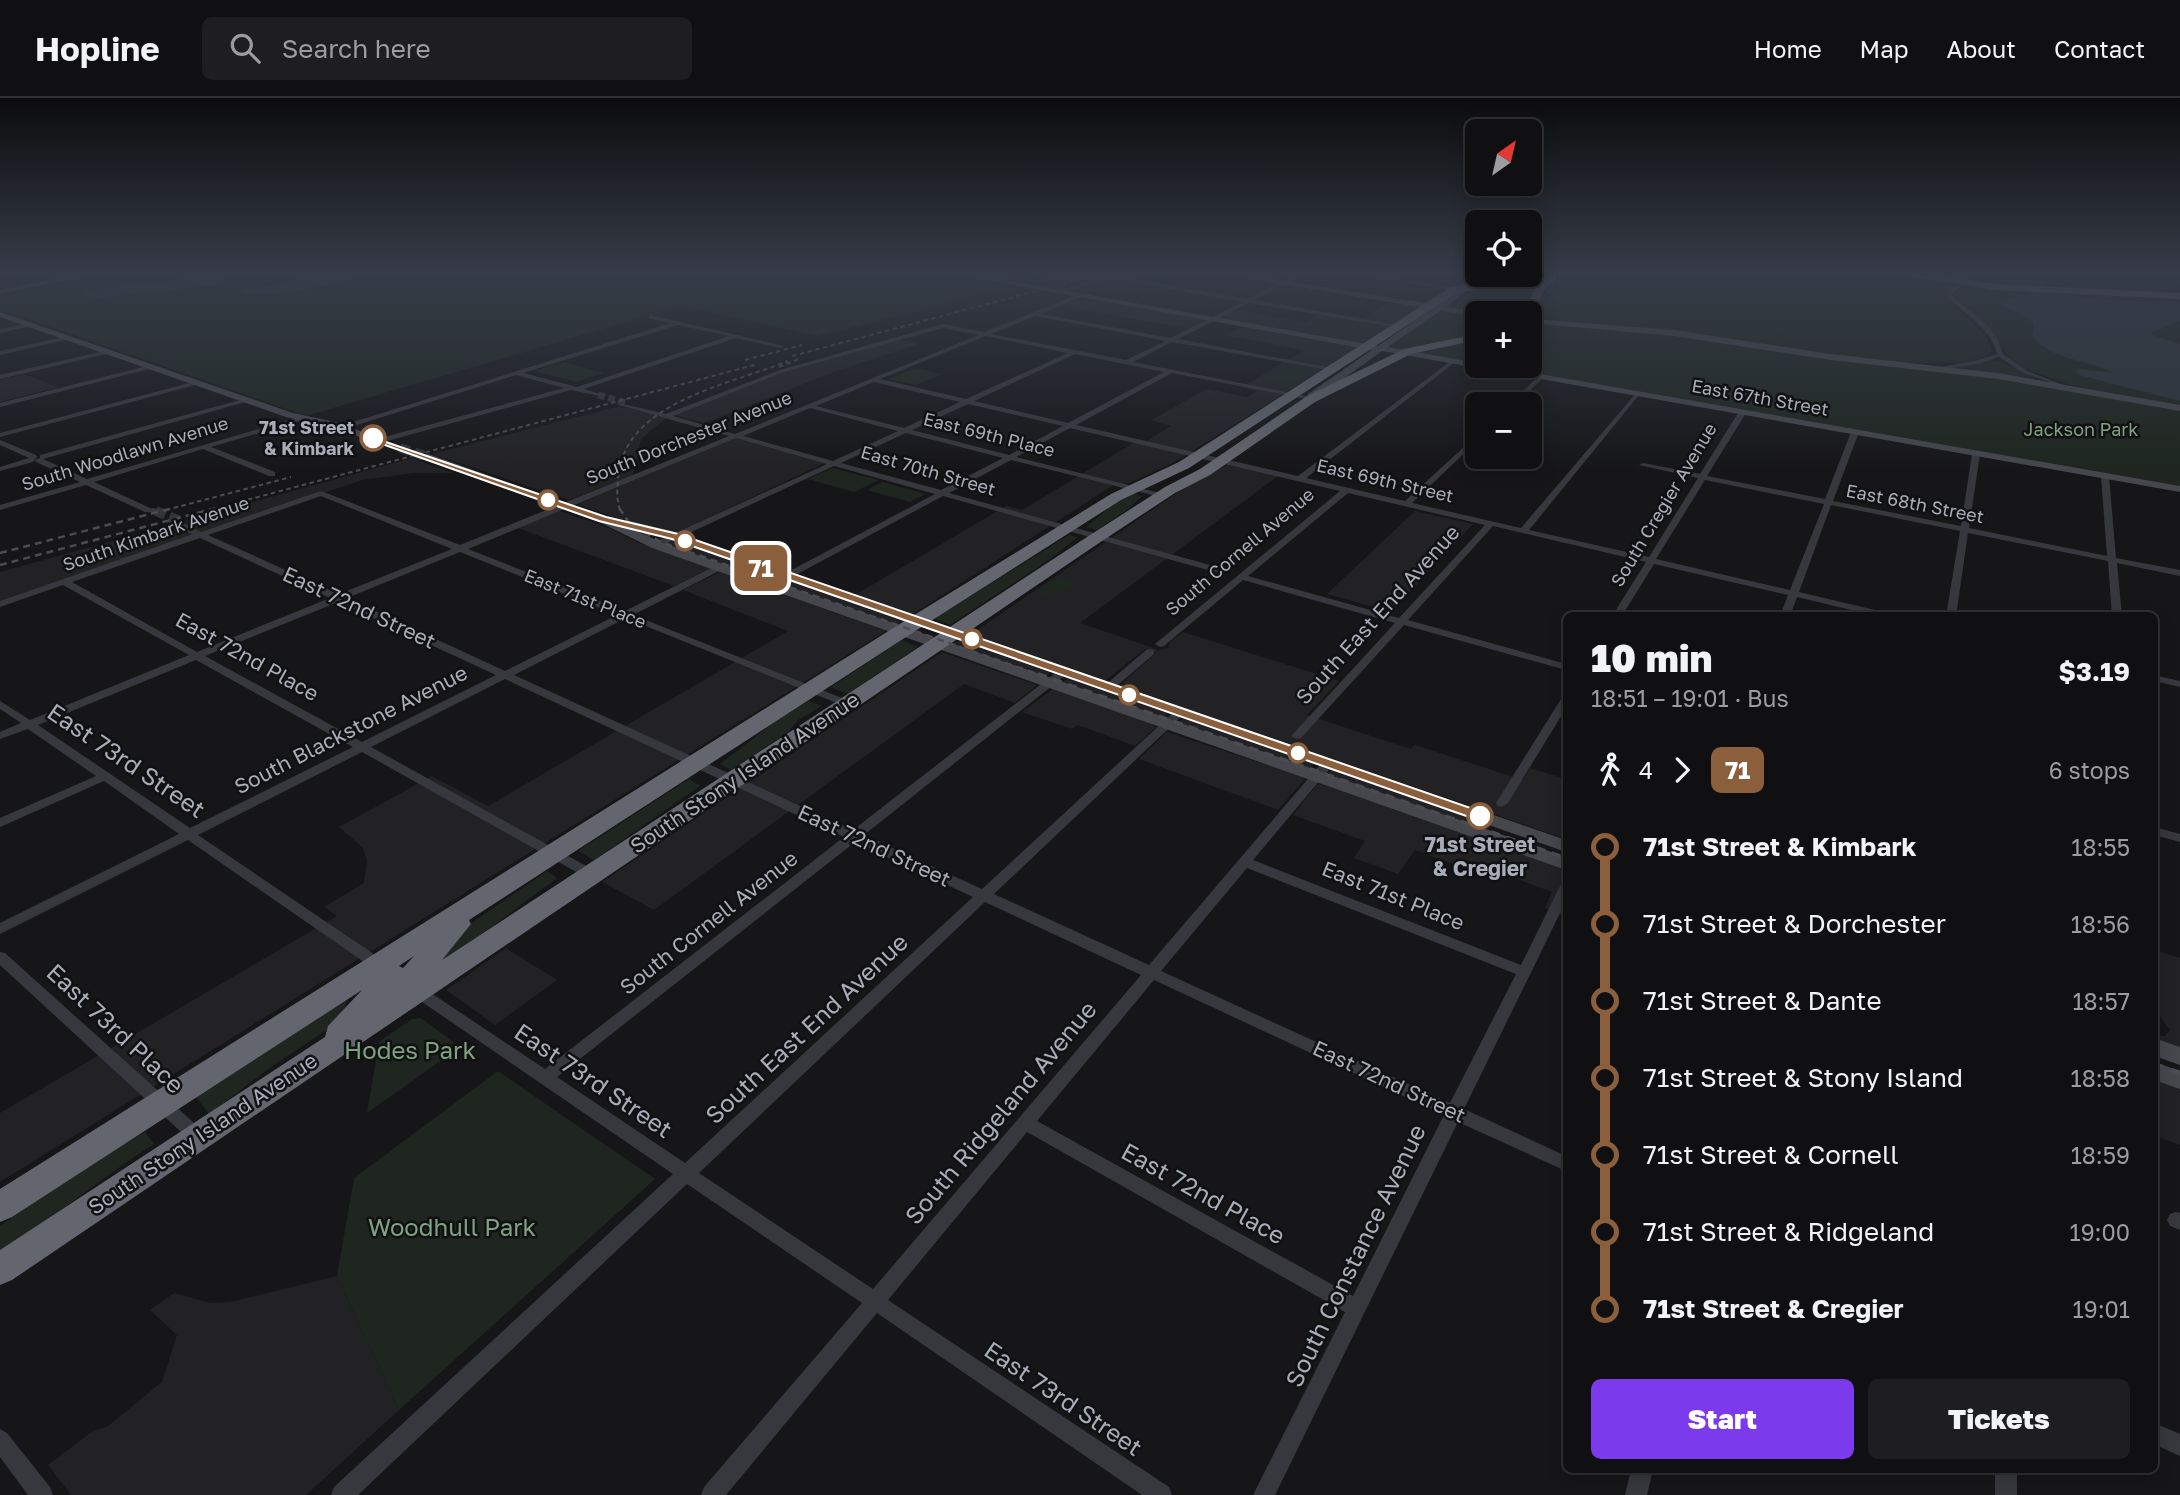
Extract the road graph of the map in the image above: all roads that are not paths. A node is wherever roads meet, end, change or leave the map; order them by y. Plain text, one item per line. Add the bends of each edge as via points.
1 (58, 340) edge
2 (74, 340) edge
3 (622, 340) edge
4 (723, 340) edge
5 (755, 340) edge
6 (892, 340) edge
7 (971, 340) edge
8 (1017, 340) edge
9 (1173, 340) edge
10 (1174, 340) edge
11 (1329, 340) edge
12 (1383, 340) edge
13 (1386, 340) edge
14 (1456, 340) edge
15 (1722, 340) edge
16 (1993, 340) edge
17 (781, 346) dead end
18 (1374, 348) junction
19 (108, 352) junction
20 (1075, 352) junction
21 (0, 353) edge
22 (1404, 353) junction
23 (2000, 355) junction
24 (1128, 362) junction
25 (1452, 362) junction
26 (1465, 364) edge
27 (151, 367) junction
28 (1938, 369) junction
29 (1332, 370) junction
30 (1171, 371) junction
31 (515, 373) junction
32 (0, 377) edge
33 (1542, 377) edge
34 (1540, 378) edge
35 (874, 380) junction
36 (197, 383) junction
37 (2059, 385) junction
38 (573, 389) junction
39 (1525, 392) edge
40 (1637, 394) junction
41 (594, 395) tunnel mouth
42 (1291, 395) junction
43 (1311, 399) junction
44 (247, 400) junction
45 (967, 401) junction
46 (0, 404) edge
47 (626, 404) tunnel mouth
48 (810, 406) junction
49 (2180, 408) edge
50 (1742, 412) junction
51 (668, 416) junction
52 (300, 418) junction
53 (1070, 425) junction
54 (341, 427) junction
55 (905, 430) junction
56 (1855, 432) junction
57 (0, 435) edge
58 (738, 435) junction
59 (380, 441) junction
60 (0, 442) edge
61 (204, 447) junction
62 (400, 448) tunnel mouth
63 (1465, 448) edge
64 (1976, 454) junction
65 (1199, 455) junction
66 (425, 456) tunnel mouth
67 (1011, 457) junction
68 (36, 459) junction
69 (1222, 461) junction
70 (835, 463) junction
71 (1643, 465) dead end
72 (0, 469) edge
73 (272, 474) dead end
74 (2105, 476) junction
75 (1701, 477) junction
76 (1300, 479) junction
77 (87, 482) junction
78 (1132, 488) junction
79 (1346, 489) junction
80 (2180, 489) edge
81 (321, 493) joint
82 (943, 493) junction
83 (1161, 496) junction
84 (1406, 503) junction
85 (1828, 503) junction
86 (565, 506) junction
87 (0, 508) edge
88 (151, 511) tunnel mouth
89 (603, 519) junction
90 (1491, 523) junction
91 (178, 524) tunnel mouth
92 (1066, 528) junction
93 (1964, 530) junction
94 (1523, 531) junction
95 (201, 535) junction
96 (675, 537) junction
97 (1098, 537) junction
98 (656, 545) junction
99 (460, 548) junction
100 (2112, 559) junction
101 (1651, 561) junction
102 (720, 567) junction
103 (1218, 570) dead end
104 (2180, 573) edge
105 (787, 576) junction
106 (1242, 577) junction
107 (64, 582) junction
108 (1793, 594) junction
109 (338, 598) junction
110 (0, 604) edge
111 (1619, 612) edge
112 (1786, 612) edge
113 (1872, 612) edge
114 (1952, 612) edge
115 (2117, 612) edge
116 (625, 615) junction
117 (919, 621) junction
118 (1401, 621) junction
119 (901, 632) junction
120 (945, 638) junction
121 (198, 656) junction
122 (1563, 666) edge
123 (1063, 672) junction
124 (505, 676) junction
125 (2158, 679) edge
126 (1050, 683) junction
127 (2180, 684) edge
128 (1108, 688) junction
129 (811, 690) junction
130 (0, 704) edge
131 (848, 704) junction
132 (1563, 704) edge
133 (1174, 718) junction
134 (30, 724) junction
135 (0, 736) edge
136 (1297, 736) dead end
137 (362, 747) junction
138 (695, 764) junction
139 (1322, 770) junction
140 (104, 776) junction
141 (732, 781) junction
142 (1502, 803) dead end
143 (0, 823) edge
144 (1486, 827) junction
145 (2158, 832) edge
146 (190, 835) junction
147 (853, 837) junction
148 (2180, 838) edge
149 (1563, 845) edge
150 (554, 853) junction
151 (1245, 862) junction
152 (1563, 863) edge
153 (592, 875) junction
154 (1563, 894) edge
155 (984, 897) junction
156 (0, 929) edge
157 (0, 957) edge
158 (1525, 972) junction
159 (1151, 973) junction
160 (399, 978) junction
161 (2158, 1048) edge
162 (2180, 1056) edge
163 (2158, 1072) edge
164 (545, 1077) junction
165 (2180, 1080) edge
166 (160, 1105) junction
167 (1454, 1112) junction
168 (1025, 1123) junction
169 (198, 1137) junction
170 (1563, 1163) edge
171 (687, 1174) junction
172 (0, 1207) edge
173 (0, 1269) edge
174 (875, 1301) junction
175 (1357, 1308) junction
176 (2158, 1435) edge
177 (0, 1440) edge
178 (2180, 1445) edge
179 (1641, 1473) edge
180 (2007, 1473) edge
181 (43, 1495) edge
182 (342, 1495) edge
183 (712, 1495) edge
184 (1161, 1495) edge
185 (1264, 1495) edge
186 (1636, 1495) edge
187 (2006, 1495) edge

1 - 21 street
2 - 19 main road
3 - 31 street
4 - 38 street
5 - 17 street
6 - 51 street via 782,371
7 - 35 street, South Dorchester Avenue
8 - 20 street
9 - 24 street
10 - 29 street
11 - 18 main road, East 67th Street
12 - 18 highway, South Stony Island Avenue
13 - 18 main road, South Stony Island Avenue
14 - 22 highway
15 - 28 main road
16 - 23 street
18 - 22 main road, East 67th Street
18 - 29 highway, South Stony Island Avenue
18 - 43 main road, South Stony Island Avenue
19 - 27 main road
19 - 32 street
20 - 24 street
20 - 45 street
22 - 25 main road, East 67th Street
22 - 43 highway
23 - 28 street
23 - 37 street via 2025,372
24 - 30 street
25 - 26 main road, East 67th Street
25 - 76 street, South Cornell Avenue
27 - 36 main road
27 - 46 street
28 - 37 main road
29 - 42 highway, South Stony Island Avenue
30 - 42 street
30 - 53 street
31 - 38 street
31 - 54 street
33 - 40 main road, East 67th Street
34 - 39 street
35 - 45 street, East 69th Street
35 - 48 street, South Dorchester Avenue
36 - 44 main road
36 - 57 street
37 - 49 main road
38 - 41 street
38 - 59 street
40 - 50 main road, East 67th Street
40 - 94 street
42 - 43 street
42 - 65 highway, South Stony Island Avenue
43 - 69 highway, South Stony Island Avenue
44 - 52 main road
44 - 68 street
45 - 53 street, East 69th Street
45 - 55 street
47 - 51 street, East 70th Street
48 - 55 street, East 69th Place
48 - 58 street, South Dorchester Avenue
50 - 56 main road, East 67th Street
50 - 75 street, South Cregier Avenue
51 - 58 street, East 70th Street
52 - 54 main road
52 - 61 street, South Woodlawn Avenue
53 - 65 street, East 69th Street
53 - 67 street
54 - 59 main road
55 - 67 street, East 69th Place
55 - 70 street
56 - 64 main road, East 67th Street
56 - 85 street
58 - 70 street, East 70th Street
58 - 86 street, South Dorchester Avenue
59 - 62 main road
60 - 68 street
61 - 73 street
61 - 77 street, South Woodlawn Avenue
63 - 84 street
64 - 74 main road, East 67th Street
64 - 93 street
65 - 69 street, East 69th Street
65 - 78 highway, South Stony Island Avenue
66 - 86 main road
67 - 78 street, East 69th Place
67 - 82 street
68 - 72 street
68 - 77 street
69 - 76 street, East 69th Street
69 - 83 highway, South Stony Island Avenue
70 - 82 street, East 70th Street
70 - 96 street
71 - 75 street, East 68th Street
74 - 80 main road, East 67th Street
74 - 100 street
75 - 85 street, East 68th Street
75 - 101 street, South Cregier Avenue
76 - 79 street, East 69th Street
77 - 87 street, South Woodlawn Avenue
77 - 88 street
78 - 83 street, East 69th Place
78 - 92 highway, South Stony Island Avenue
79 - 84 street, East 69th Street
79 - 106 street, South Cornell Avenue
81 - 95 street, South Kimbark Avenue
81 - 99 street, East 71st Place
82 - 92 street, East 70th Street
82 - 105 street
83 - 97 highway, South Stony Island Avenue
84 - 90 street, East 69th Street
85 - 93 street, East 68th Street
85 - 108 street
86 - 89 main road
86 - 99 street, South Dorchester Avenue
89 - 96 main road
89 - 98 main road
90 - 94 street, East 69th Street
90 - 118 street, South East End Avenue
91 - 95 street, East 72nd Street
92 - 97 street, East 70th Street
92 - 117 highway, South Stony Island Avenue
93 - 100 street, East 68th Street
93 - 114 street
94 - 101 street, East 69th Street
95 - 107 street, South Kimbark Avenue
95 - 109 street, East 72nd Street
96 - 98 street
96 - 105 main road
97 - 103 street, East 70th Street
97 - 120 highway, South Stony Island Avenue
98 - 102 main road
99 - 109 street, South Dorchester Avenue
99 - 116 street, East 71st Place
100 - 104 street, East 68th Street
100 - 115 street
101 - 108 street, East 69th Street
101 - 111 street, South Cregier Avenue
102 - 116 street, South Blackstone Avenue
102 - 119 main road
105 - 117 main road
106 - 118 street
106 - 128 street, South Cornell Avenue
107 - 110 street, South Kimbark Avenue
107 - 121 street, East 72nd Place
108 - 112 street
108 - 113 street, East 69th Street
109 - 121 street, South Dorchester Avenue
109 - 124 street, East 72nd Street
116 - 124 street, South Blackstone Avenue
116 - 129 street, East 71st Place
117 - 119 highway, South Stony Island Avenue
117 - 120 main road
118 - 122 street
118 - 136 street, South East End Avenue
119 - 120 main road
119 - 129 highway, South Stony Island Avenue
120 - 123 main road
120 - 126 main road
120 - 131 highway, South Stony Island Avenue
121 - 134 street, South Dorchester Avenue
121 - 137 street, East 72nd Place
123 - 126 street, South Cornell Avenue
123 - 128 main road
124 - 137 street, South Blackstone Avenue
124 - 138 street, East 72nd Street
125 - 127 street
126 - 133 main road
126 - 147 street, South Cornell Avenue
128 - 133 main road
129 - 131 street, East 71st Place
129 - 138 highway, South Stony Island Avenue
130 - 134 street, East 73rd Street
131 - 141 highway, South Stony Island Avenue
132 - 142 street
133 - 139 main road
133 - 155 street, South East End Avenue
134 - 135 street, South Dorchester Avenue
134 - 140 street, East 73rd Street
137 - 146 street, South Blackstone Avenue
137 - 150 street, East 72nd Place
138 - 141 street, East 72nd Street
138 - 150 highway, South Stony Island Avenue
139 - 144 main road
139 - 151 street, South Ridgeland Avenue
140 - 143 street
140 - 146 street, East 73rd Street
141 - 147 street, East 72nd Street
141 - 153 highway, South Stony Island Avenue
144 - 149 main road
144 - 152 main road
145 - 148 street
146 - 156 street, South Blackstone Avenue
146 - 160 street, East 73rd Street
147 - 155 street, East 72nd Street
147 - 164 street, South Cornell Avenue
150 - 153 street, East 72nd Place
150 - 160 highway, South Stony Island Avenue via 476,903
151 - 158 street, East 71st Place
151 - 159 street, South Ridgeland Avenue
153 - 160 highway, South Stony Island Avenue
154 - 158 street, South Constance Avenue
155 - 159 street, East 72nd Street
155 - 171 street, South East End Avenue
157 - 166 street, East 73rd Place
158 - 167 street, South Constance Avenue
159 - 167 street, East 72nd Street
159 - 168 street, South Ridgeland Avenue
160 - 164 street, East 73rd Street
160 - 166 highway, South Stony Island Avenue
160 - 169 highway, South Stony Island Avenue via 314,1059
161 - 162 main road
163 - 165 main road
164 - 171 street, East 73rd Street
166 - 169 street, East 73rd Place
166 - 172 highway, South Stony Island Avenue
167 - 170 street, East 72nd Street
167 - 175 street, South Constance Avenue
168 - 174 street, South Ridgeland Avenue
168 - 175 street, East 72nd Place
169 - 173 highway, South Stony Island Avenue
171 - 174 street, East 73rd Street
171 - 182 street, South East End Avenue
174 - 183 street, South Ridgeland Avenue
174 - 184 street, East 73rd Street
175 - 185 street, South Constance Avenue
176 - 178 street
177 - 181 street
179 - 186 street
180 - 187 street

